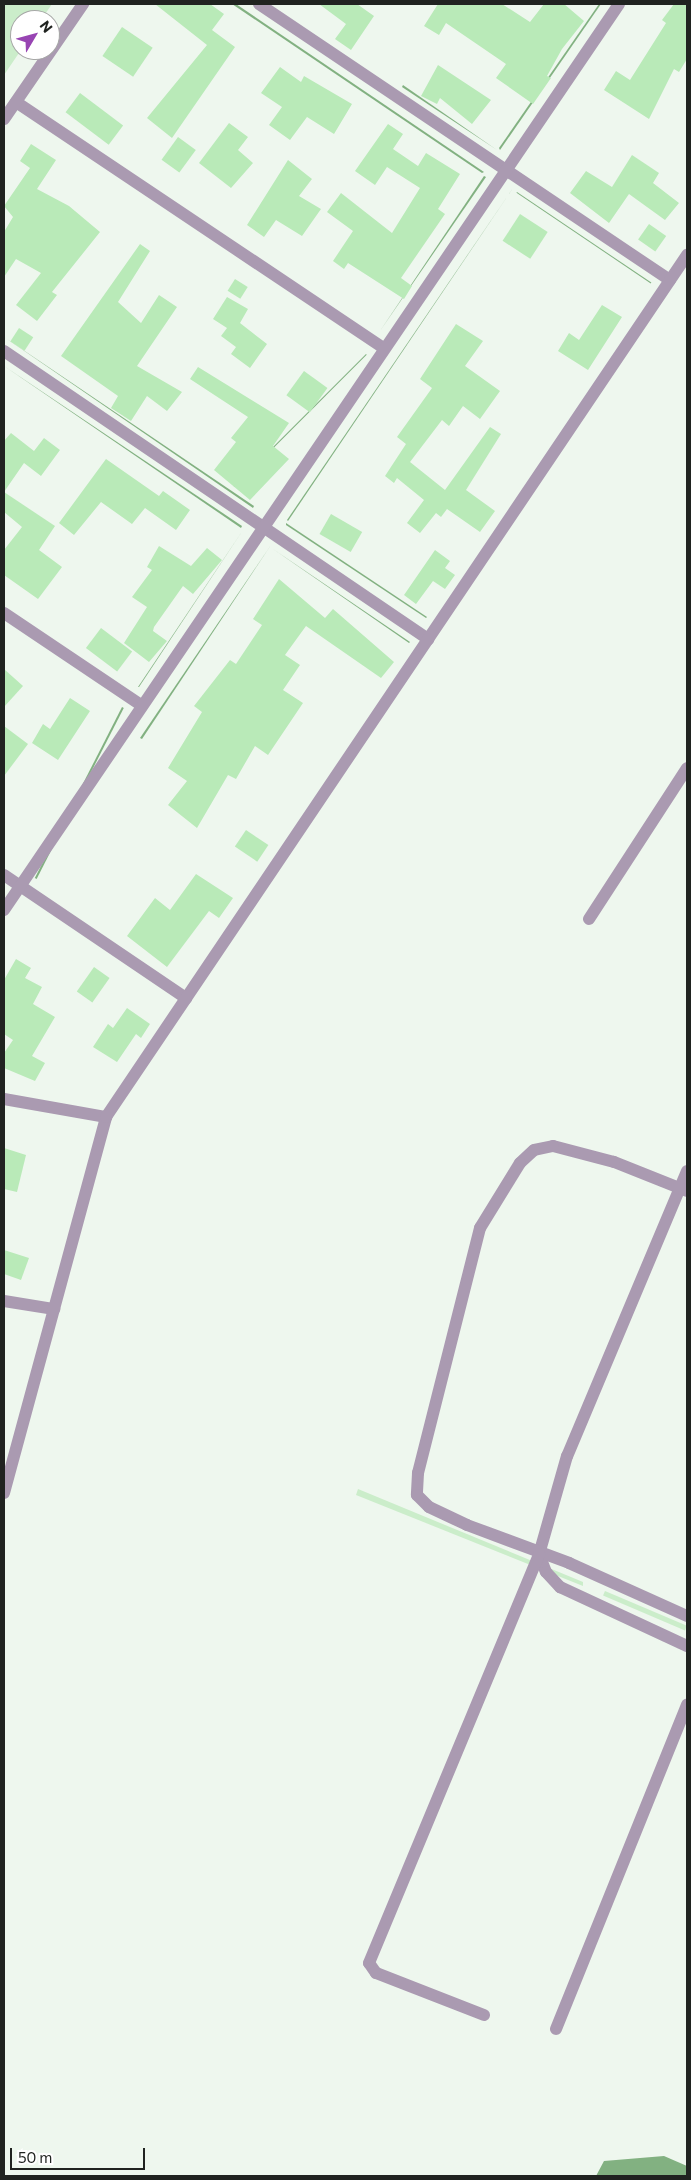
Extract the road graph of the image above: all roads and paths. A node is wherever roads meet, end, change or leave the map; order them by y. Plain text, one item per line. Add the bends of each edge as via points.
1 (83, 4) edge
2 (259, 4) edge
3 (618, 4) edge
4 (16, 102) junction
5 (4, 119) edge
6 (505, 169) junction
7 (687, 255) edge
8 (670, 280) junction
9 (383, 348) junction
10 (4, 351) edge
11 (261, 526) junction
12 (4, 613) edge
13 (428, 639) junction
14 (141, 705) junction
15 (687, 768) edge
16 (4, 875) edge
17 (20, 886) junction
18 (4, 910) edge
19 (589, 919) dead end
20 (186, 998) junction
21 (4, 1099) edge
22 (106, 1117) junction
23 (687, 1171) edge
24 (684, 1190) edge
25 (4, 1302) edge
26 (54, 1309) junction
27 (4, 1493) edge
28 (539, 1554) junction
29 (687, 1616) edge
30 (687, 1646) edge
31 (687, 1704) edge
32 (484, 2015) dead end
33 (556, 2029) dead end

1 - 4 street
2 - 6 street
3 - 6 street
4 - 5 street
4 - 9 street
6 - 8 street
6 - 9 street
7 - 8 street
8 - 13 street
9 - 11 street
10 - 11 street
11 - 13 street
11 - 14 street
12 - 14 street
13 - 20 street
14 - 17 street
15 - 19 street
16 - 17 street
17 - 18 street
17 - 20 street
20 - 22 street
21 - 22 street
22 - 26 street
23 - 24 street
24 - 28 street via 567,1456
24 - 28 street via 606,1159 553,1146 534,1150 520,1163 480,1228 418,1473 417,1495 429,1507
25 - 26 street
26 - 27 street
28 - 29 street
28 - 30 street via 546,1572 560,1587
28 - 32 street via 369,1963 376,1973
31 - 33 street

